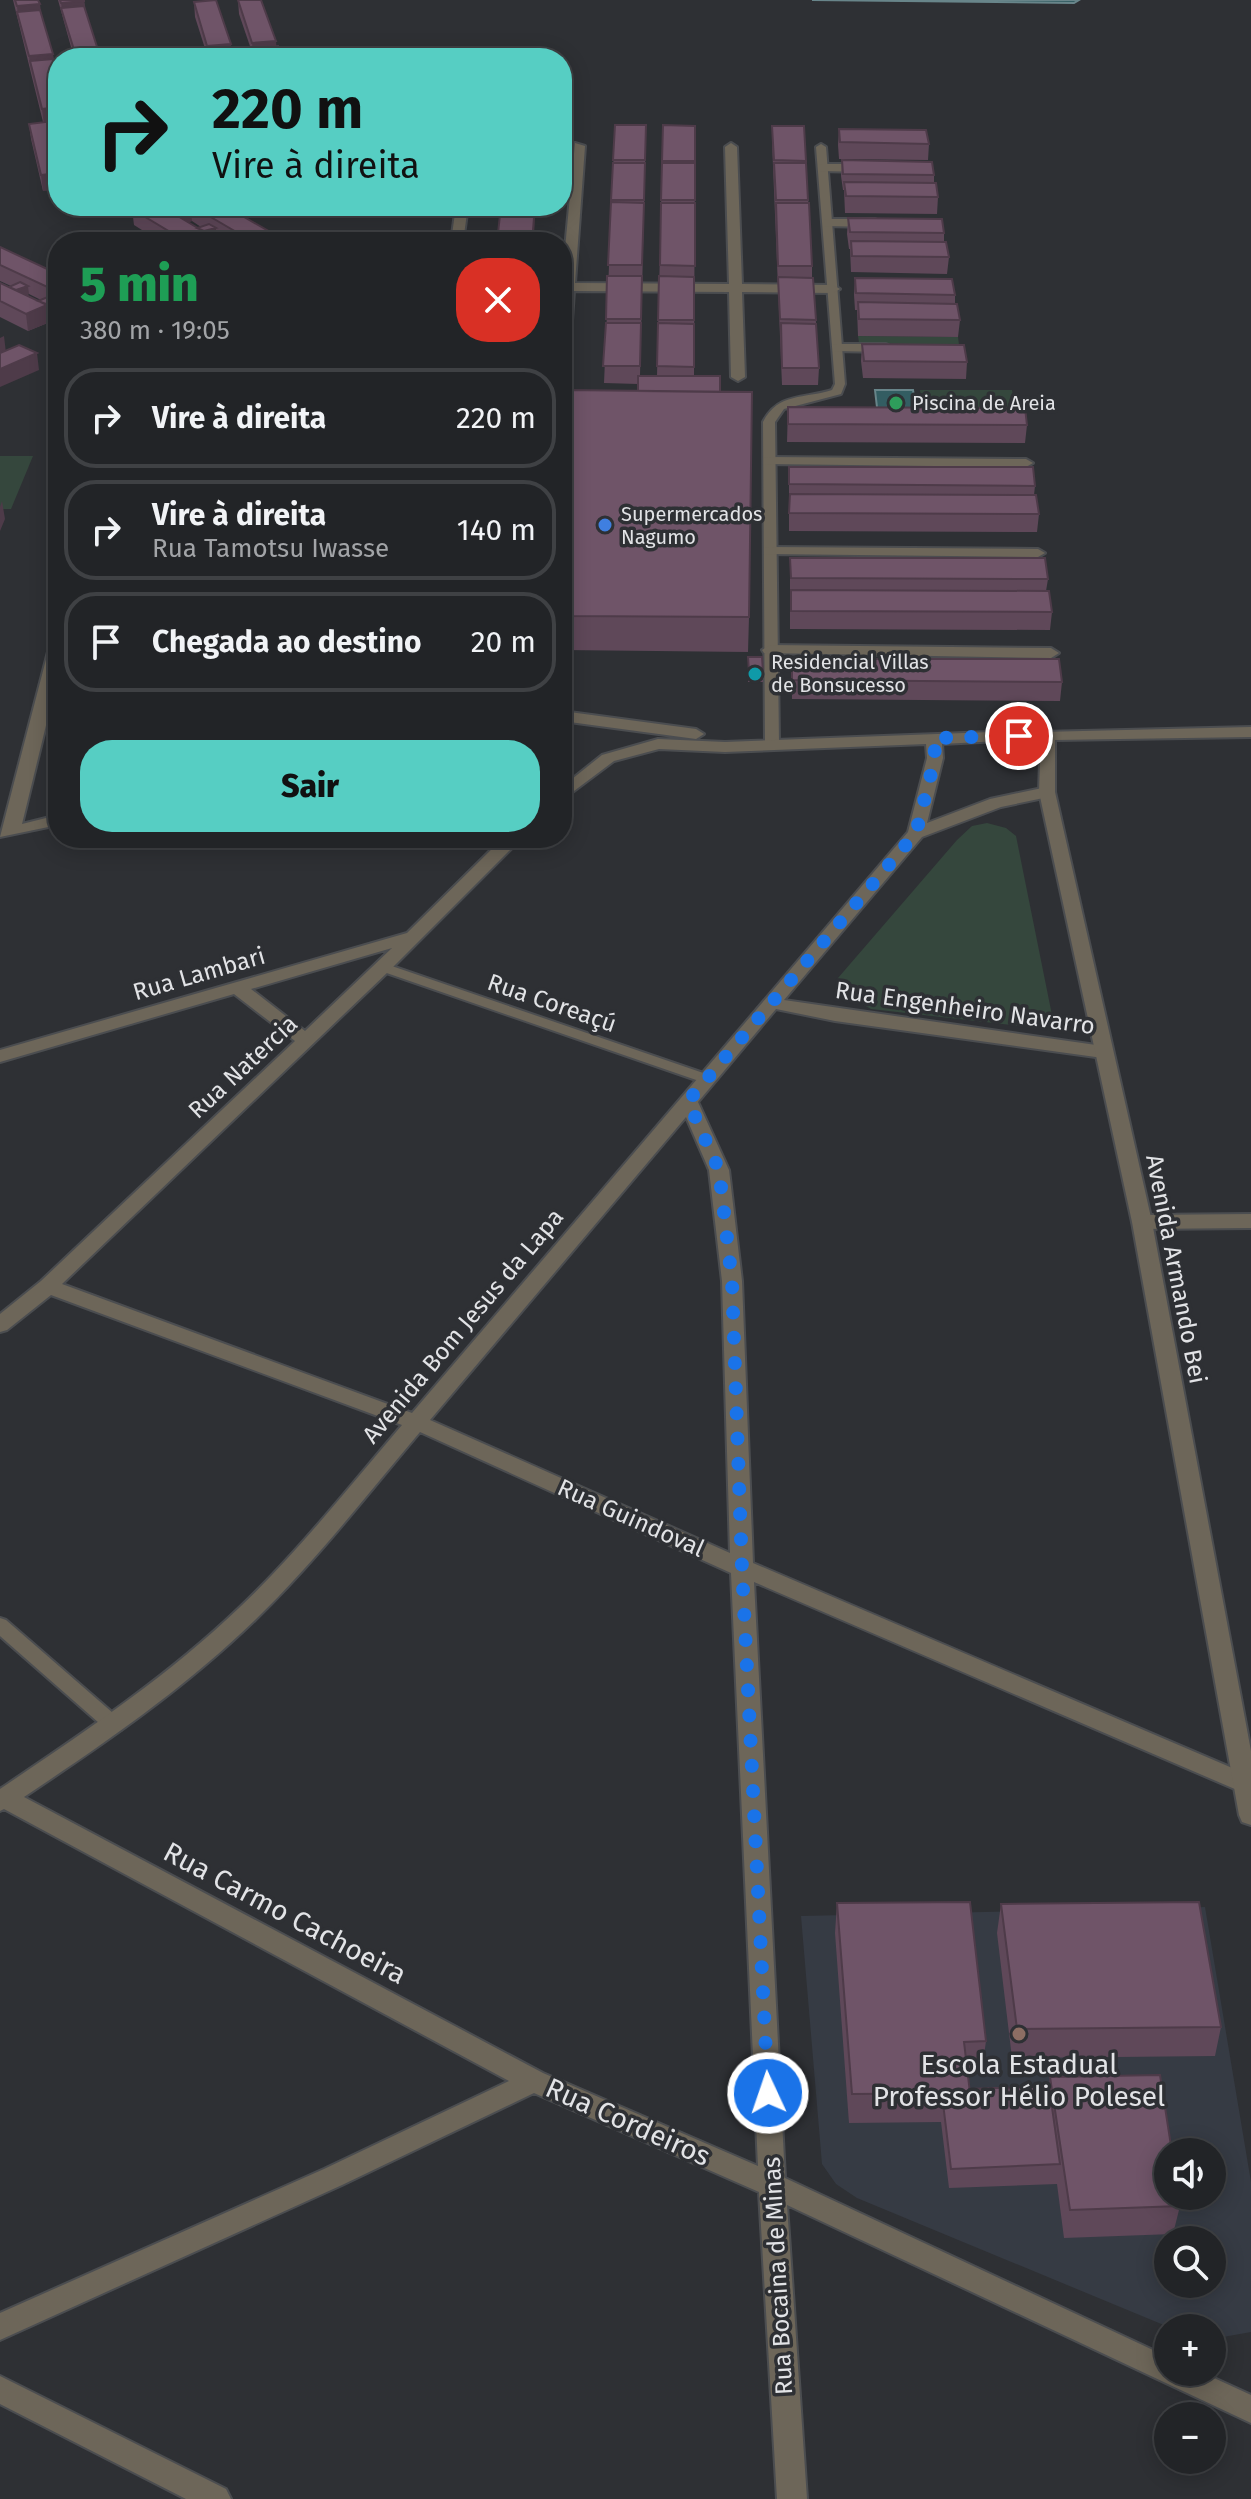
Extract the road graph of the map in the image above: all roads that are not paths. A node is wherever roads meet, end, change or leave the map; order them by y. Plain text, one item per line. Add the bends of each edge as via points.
1 (579, 146) dead end
2 (731, 147) dead end
3 (821, 147) dead end
4 (823, 168) junction
5 (883, 168) edge
6 (827, 223) junction
7 (889, 224) edge
8 (572, 236) edge
9 (837, 286) junction
10 (572, 287) edge
11 (735, 288) junction
12 (838, 348) junction
13 (897, 348) edge
14 (738, 377) dead end
15 (769, 461) junction
16 (1026, 463) edge
17 (770, 551) junction
18 (1038, 553) dead end
19 (770, 650) junction
20 (1051, 653) dead end
21 (48, 680) edge
22 (572, 717) edge
23 (1251, 732) edge
24 (1047, 735) junction
25 (934, 738) junction
26 (768, 743) junction
27 (572, 787) edge
28 (1047, 792) junction
29 (48, 822) edge
30 (6, 833) edge
31 (916, 833) junction
32 (503, 848) edge
33 (411, 937) junction
34 (383, 967) junction
35 (238, 988) junction
36 (772, 1003) junction
37 (306, 1040) junction
38 (1103, 1052) junction
39 (0, 1056) edge
40 (707, 1079) junction
41 (688, 1101) junction
42 (1251, 1221) edge
43 (1142, 1222) junction
44 (48, 1286) junction
45 (0, 1325) edge
46 (416, 1422) junction
47 (742, 1568) junction
48 (0, 1625) edge
49 (114, 1725) junction
50 (1248, 1786) edge
51 (3, 1800) edge
52 (1251, 1815) edge
53 (534, 2081) junction
54 (772, 2185) junction
55 (0, 2327) edge
56 (1154, 2364) edge
57 (1202, 2386) edge
58 (0, 2389) edge
59 (1251, 2409) edge
60 (216, 2499) edge
61 (792, 2499) edge

1 - 8 street
2 - 11 street
3 - 4 lane
4 - 5 street
4 - 6 lane
6 - 7 street
6 - 9 lane
9 - 11 street
9 - 12 lane
10 - 11 street
11 - 14 street
12 - 13 street
12 - 15 lane via 837,392 793,400 771,413
15 - 16 street
15 - 17 lane
17 - 18 street
17 - 19 lane
19 - 20 street
19 - 26 lane
21 - 30 street
22 - 26 street
23 - 24 street
24 - 25 street
24 - 28 street, Avenida Armando Bei
25 - 26 street
25 - 31 street, Avenida Bom Jesus da Lapa via 935,758
26 - 27 street via 636,748 608,758
28 - 31 street, Avenida Bom Jesus da Lapa via 996,803
28 - 38 street, Avenida Armando Bei
29 - 30 street
31 - 36 street, Avenida Bom Jesus da Lapa
32 - 33 street, Rua Natercia
33 - 34 street, Rua Natercia
33 - 35 street, Rua Lambari
34 - 37 street, Rua Natercia
34 - 40 lane, Rua Coreaçú
35 - 37 street
35 - 39 street, Rua Lambari
36 - 38 street, Rua Engenheiro Navarro
36 - 40 street, Avenida Bom Jesus da Lapa
37 - 44 street, Rua Natercia
38 - 43 street, Avenida Armando Bei
40 - 41 street, Avenida Bom Jesus da Lapa
41 - 46 street, Avenida Bom Jesus da Lapa
41 - 47 street, Rua Bocaina de Minas via 719,1170 726,1220
42 - 43 street
43 - 50 street, Avenida Armando Bei
44 - 45 street, Rua Natercia
44 - 46 street, Rua Guindoval
46 - 47 street, Rua Guindoval
46 - 49 street, Avenida Bom Jesus da Lapa via 247,1614
47 - 50 street, Rua Guindoval
47 - 54 street, Rua Bocaina de Minas
48 - 49 lane
49 - 51 street, Avenida Bom Jesus da Lapa
50 - 52 street, Avenida Armando Bei
51 - 53 street, Rua Carmo Cachoeira
53 - 54 street, Rua Cordeiros
53 - 55 street, Rua Cordeiros
54 - 56 street, Rua Cordeiros
54 - 61 street, Rua Bocaina de Minas
57 - 59 street, Rua Cordeiros
58 - 60 street

